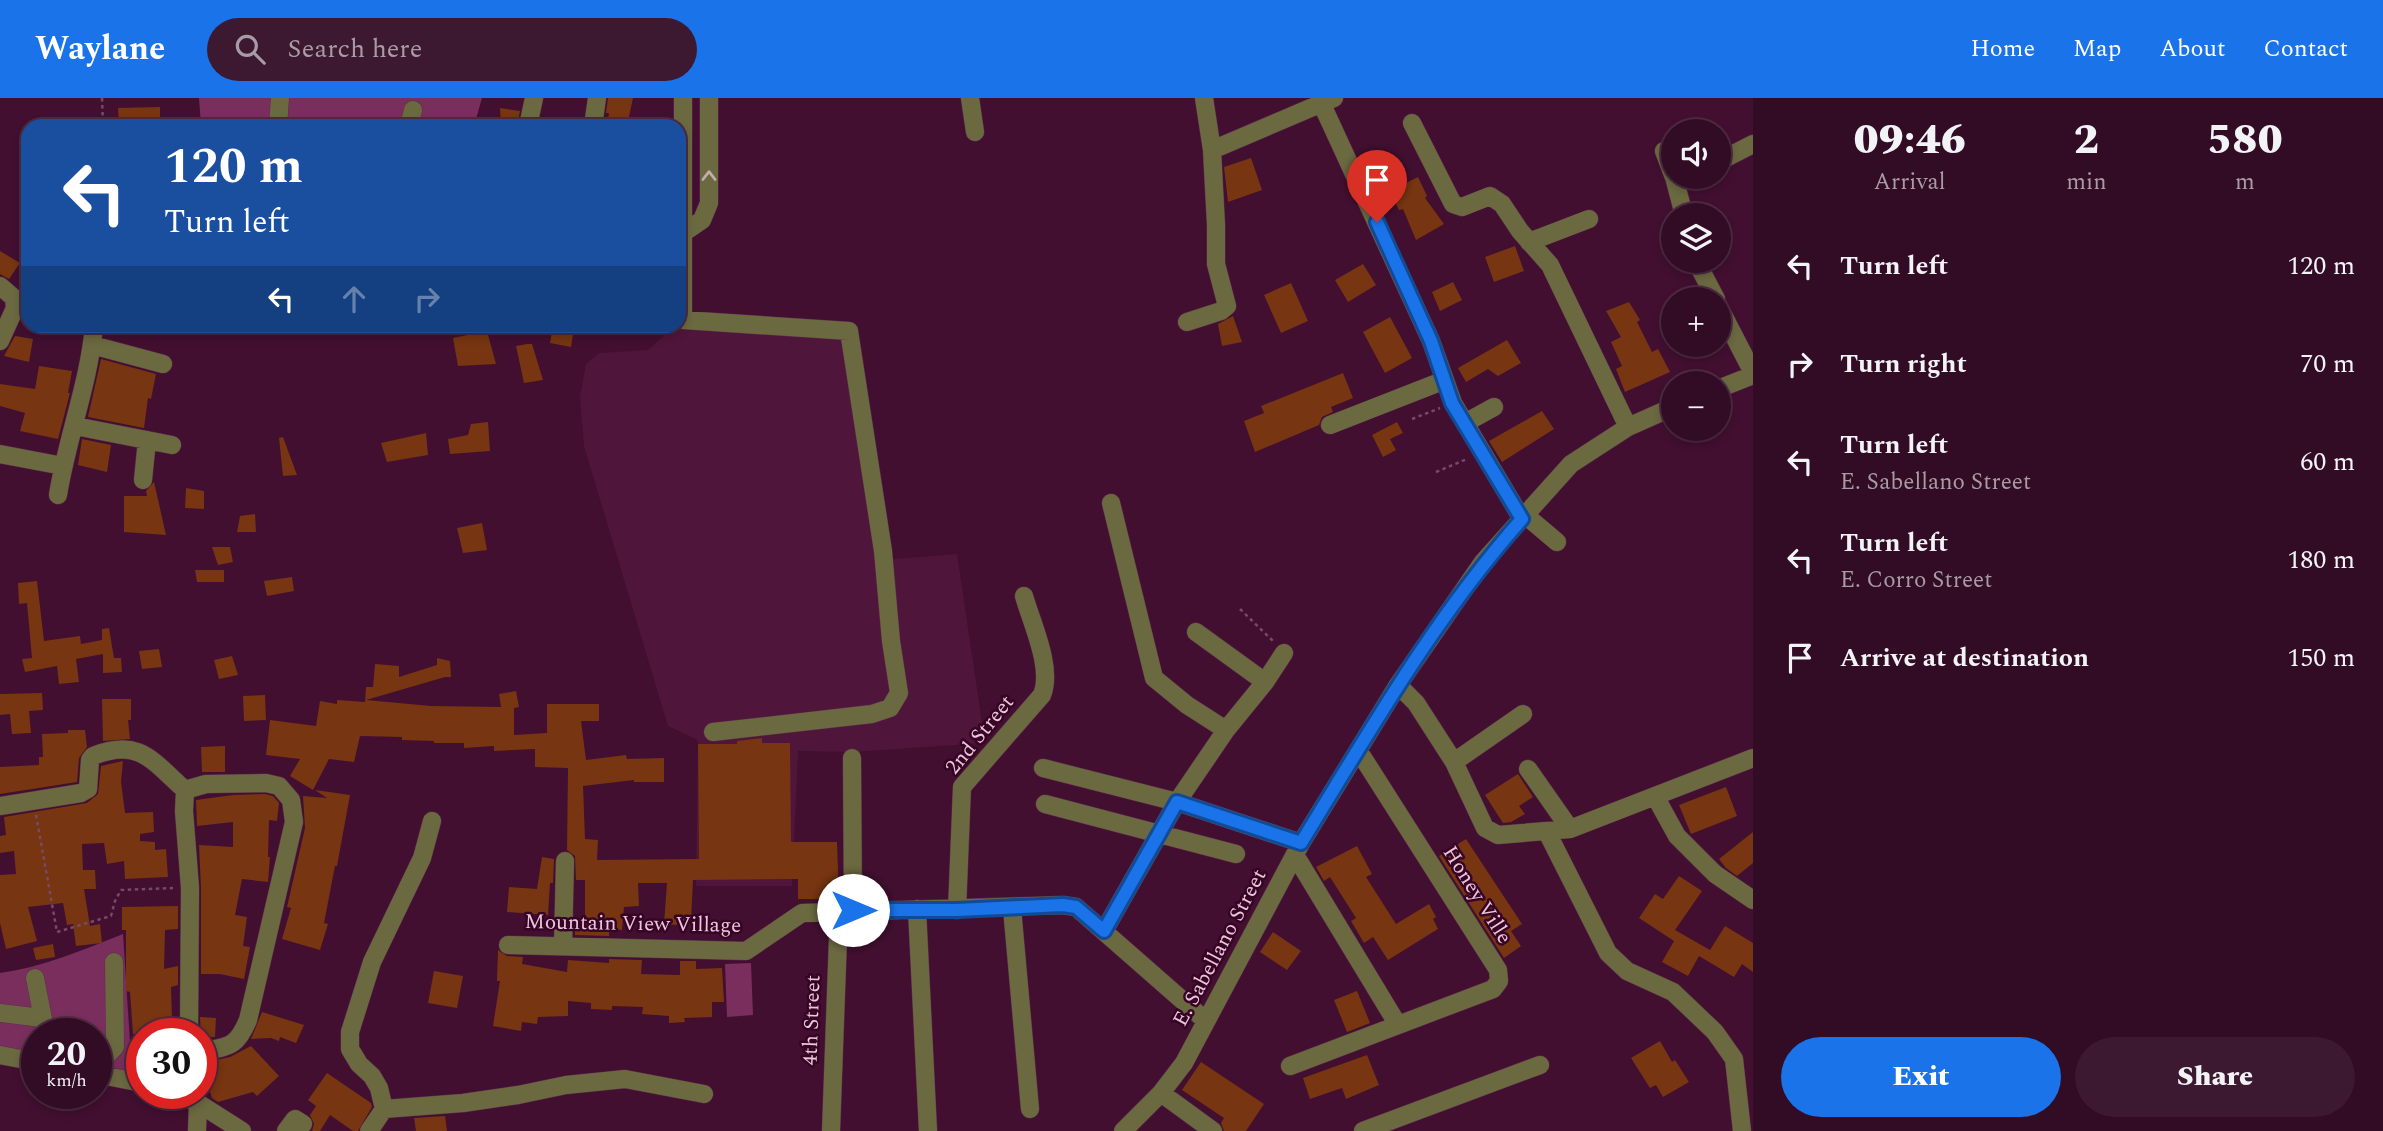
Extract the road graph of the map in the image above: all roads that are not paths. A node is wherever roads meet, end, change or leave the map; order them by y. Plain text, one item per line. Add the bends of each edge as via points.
1 (280, 98) edge
2 (534, 98) edge
3 (597, 98) edge
4 (683, 98) edge
5 (709, 98) edge
6 (970, 98) edge
7 (1204, 98) edge
8 (1325, 99) edge
9 (278, 119) edge
10 (530, 119) edge
11 (594, 119) edge
12 (683, 119) edge
13 (1412, 123) dead end
14 (975, 132) dead end
15 (1753, 144) edge
16 (1212, 150) junction
17 (1731, 155) edge
18 (1589, 219) dead end
19 (686, 231) edge
20 (1530, 242) junction
21 (0, 286) edge
22 (686, 320) edge
23 (1187, 321) dead end
24 (1731, 331) edge
25 (93, 333) edge
26 (0, 341) edge
27 (92, 345) junction
28 (163, 363) dead end
29 (1753, 374) edge
30 (1445, 380) junction
31 (1731, 383) edge
32 (1494, 407) dead end
33 (1661, 412) edge
34 (1465, 423) junction
35 (1330, 425) dead end
36 (75, 426) junction
37 (1629, 427) junction
38 (147, 440) junction
39 (172, 445) dead end
40 (0, 454) edge
41 (63, 466) junction
42 (143, 480) dead end
43 (58, 495) dead end
44 (1111, 503) dead end
45 (1523, 517) junction
46 (1557, 542) dead end
47 (1024, 596) dead end
48 (1196, 632) dead end
49 (1284, 653) road end
50 (1265, 682) junction
51 (1398, 685) junction
52 (1523, 714) dead end
53 (1226, 730) junction
54 (713, 732) dead end
55 (1359, 750) junction
56 (852, 758) dead end
57 (1753, 758) edge
58 (1454, 762) junction
59 (1043, 768) dead end
60 (1528, 769) dead end
61 (185, 790) junction
62 (1655, 796) junction
63 (1177, 802) junction
64 (1045, 804) dead end
65 (0, 806) edge
66 (432, 821) dead end
67 (1570, 829) junction
68 (1547, 832) junction
69 (1158, 835) junction
70 (1298, 849) junction
71 (1236, 854) dead end
72 (565, 861) dead end
73 (1753, 900) edge
74 (1012, 908) junction
75 (917, 909) junction
76 (846, 910) junction
77 (957, 910) junction
78 (1104, 931) junction
79 (508, 945) dead end
80 (563, 946) junction
81 (114, 962) dead end
82 (35, 978) dead end
83 (0, 1013) edge
84 (42, 1018) edge
85 (189, 1018) edge
86 (21, 1019) edge
87 (1206, 1021) junction
88 (1398, 1025) junction
89 (112, 1049) edge
90 (217, 1049) edge
91 (0, 1055) edge
92 (21, 1059) edge
93 (1540, 1065) dead end
94 (1290, 1066) dead end
95 (1161, 1093) junction
96 (704, 1094) dead end
97 (192, 1109) edge
98 (208, 1109) edge
99 (384, 1109) junction
100 (1030, 1109) dead end
101 (1383, 1127) edge
102 (1209, 1129) edge
103 (197, 1131) edge
104 (242, 1131) edge
105 (369, 1131) edge
106 (831, 1131) edge
107 (928, 1131) edge
108 (1123, 1131) edge
109 (1363, 1131) edge
110 (1742, 1131) edge

1 - 9 street
2 - 10 street
3 - 11 street
4 - 12 street
19 -> 5 street via 702,220 709,203
6 - 14 street
7 - 16 street
8 - 16 street
8 - 30 street
13 - 20 street via 1452,204 1462,207 1490,196 1502,204
15 - 17 street
16 - 23 street via 1216,264 1227,306
18 - 20 street
20 - 37 street via 1550,265
21 - 26 street via 14,298 15,308
22 - 54 street via 849,331 883,551 899,693 890,708 872,714
24 - 29 street
25 - 27 street
27 - 28 street
27 - 36 street
29 - 31 street
30 - 34 street
30 - 35 street
32 - 34 street
33 - 37 street, E. Sabellano Street
34 - 45 street
36 - 38 street
36 - 41 street
37 - 45 street, E. Sabellano Street via 1571,464
38 - 39 street
38 - 42 street
40 - 41 street
41 - 43 street
44 - 53 street via 1154,678
45 - 46 street
45 - 51 street, E. Sabellano Street via 1483,562
47 - 77 street, 2nd Street via 1046,684 1042,695 962,787
48 - 50 street
49 - 50 street
50 - 53 street
51 - 55 street, E. Sabellano Street
51 - 58 street via 1416,703
52 - 58 street
53 - 63 street
55 - 70 street, E. Sabellano Street
55 - 88 street, Honey Ville via 1498,971 1499,981 1493,989
56 - 76 street, 4th Street
57 - 62 street
58 - 68 street via 1485,828 1498,835
59 - 63 street
60 - 67 street
61 - 65 street via 146,755 124,748 93,756 88,789 81,793
61 - 85 street
61 - 90 street via 206,784 279,786 291,800 294,822 248,1020 240,1040
62 - 67 street
62 - 73 street via 1677,836 1716,874
63 - 69 street
63 - 70 street
64 - 69 street
66 - 99 street via 422,858 372,962 350,1032 350,1049 379,1088
67 - 68 street
68 - 110 street via 1608,953 1628,971 1673,992 1715,1032 1734,1059
69 - 71 street
69 - 78 street
70 - 87 street, E. Sabellano Street
70 - 88 street
72 - 80 street
74 - 77 street, Mountain View Village
74 - 78 street, Mountain View Village via 1076,907
74 - 100 street
75 - 76 street, Mountain View Village
75 - 77 street, Mountain View Village
75 - 107 street
76 - 80 street, Mountain View Village via 802,913 746,950
76 - 106 street, 4th Street
78 - 87 street, Mountain View Village
79 - 80 street, Mountain View Village
81 - 89 street
82 - 84 street
83 - 86 street
87 - 95 street, E. Sabellano Street via 1184,1063
88 - 94 street, Honey Ville
91 - 92 street
93 - 101 street
95 - 102 street
95 - 108 street, E. Sabellano Street
96 - 99 street via 625,1079 463,1103
97 - 103 street
98 - 104 street
99 - 105 street
101 - 109 street

